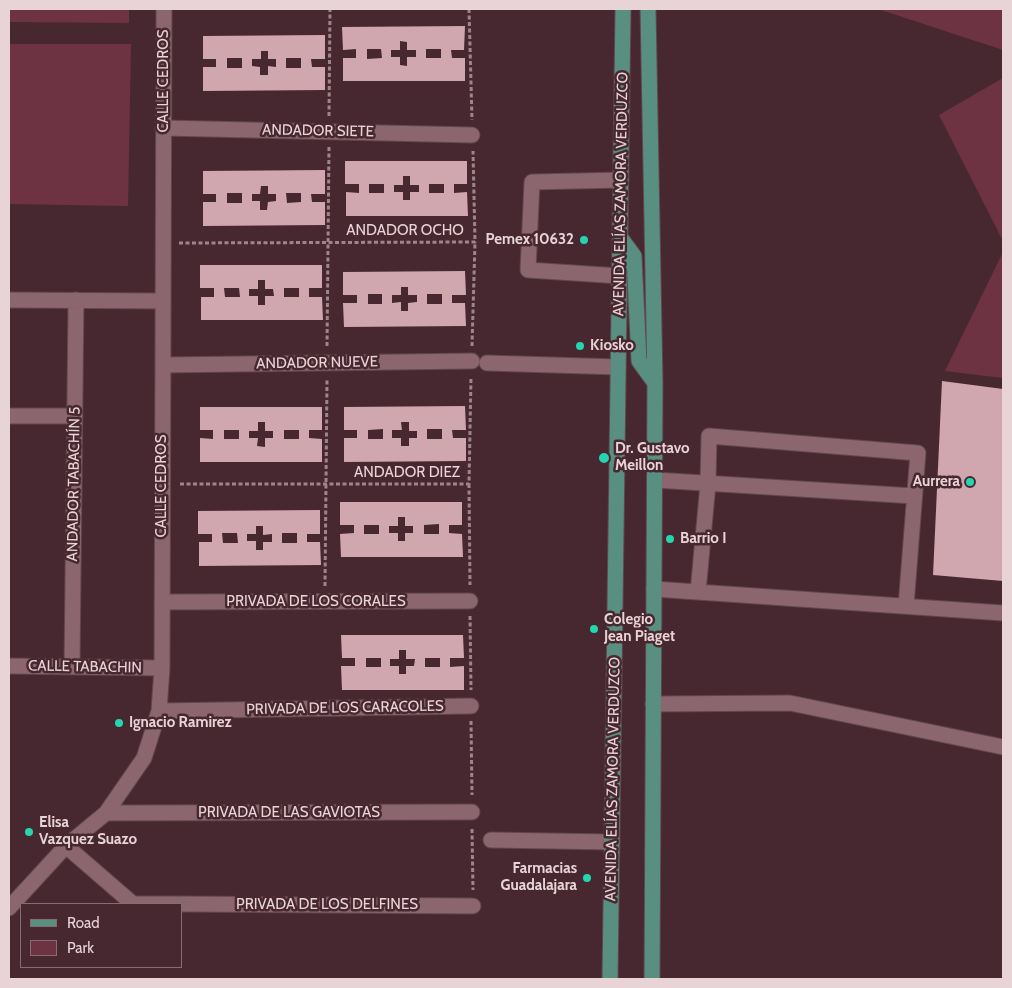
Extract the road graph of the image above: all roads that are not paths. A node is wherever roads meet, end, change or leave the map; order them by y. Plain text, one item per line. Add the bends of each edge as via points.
1 (164, 9) edge
2 (623, 9) edge
3 (648, 9) edge
4 (164, 128) junction
5 (472, 135) road end
6 (621, 180) junction
7 (620, 237) junction
8 (620, 276) junction
9 (9, 300) edge
10 (76, 300) junction
11 (163, 301) junction
12 (163, 365) junction
13 (618, 367) junction
14 (655, 382) junction
15 (9, 416) edge
16 (75, 416) junction
17 (655, 480) junction
18 (708, 484) junction
19 (914, 496) junction
20 (654, 589) junction
21 (698, 592) junction
22 (470, 601) dead end
23 (162, 602) junction
24 (906, 606) junction
25 (1003, 613) edge
26 (9, 666) edge
27 (72, 667) junction
28 (162, 668) junction
29 (653, 704) junction
30 (471, 706) dead end
31 (159, 711) junction
32 (1003, 747) edge
33 (472, 812) dead end
34 (106, 813) junction
35 (491, 840) dead end
36 (612, 842) junction
37 (66, 846) junction
38 (132, 903) edge
39 (182, 904) edge
40 (473, 906) dead end
41 (9, 908) edge
42 (610, 979) edge
43 (652, 979) edge

1 - 4 street, CALLE CEDROS
2 - 6 main road, AVENIDA ELÍAS ZAMORA VERDUZCO
3 - 14 main road, AVENIDA ELÍAS ZAMORA VERDUZCO
4 - 5 street, ANDADOR SIETE
4 - 11 street, CALLE CEDROS
6 - 7 main road, AVENIDA ELÍAS ZAMORA VERDUZCO
6 - 8 street via 532,182 528,270
7 - 8 main road, AVENIDA ELÍAS ZAMORA VERDUZCO
7 - 14 main road via 634,256 639,361
8 - 13 main road, AVENIDA ELÍAS ZAMORA VERDUZCO
9 - 10 street
10 - 11 street
10 - 16 street, ANDADOR TABACHÍN 5
11 - 12 street, CALLE CEDROS
12 - 13 street, ANDADOR NUEVE via 479,362
12 - 23 street, CALLE CEDROS
13 - 36 main road, AVENIDA ELÍAS ZAMORA VERDUZCO
14 - 17 main road, AVENIDA ELÍAS ZAMORA VERDUZCO
15 - 16 street
16 - 27 street, ANDADOR TABACHÍN 5
17 - 18 street
17 - 20 main road, AVENIDA ELÍAS ZAMORA VERDUZCO
18 - 19 street
18 - 19 street via 709,436 918,453
18 - 21 street
19 - 24 street
20 - 21 street
20 - 29 main road, AVENIDA ELÍAS ZAMORA VERDUZCO
21 - 24 street
22 - 23 street, PRIVADA DE LOS CORALES
23 - 28 street, CALLE CEDROS
24 - 25 street
26 - 27 street, CALLE TABACHIN
27 - 28 street, CALLE TABACHIN
28 - 31 street, CALLE CEDROS
29 - 32 street via 790,703
29 - 43 main road, AVENIDA ELÍAS ZAMORA VERDUZCO
30 - 31 street, PRIVADA DE LOS CARACOLES
31 - 34 street, CALLE CEDROS via 144,758
33 - 34 street, PRIVADA DE LAS GAVIOTAS
34 - 37 street, CALLE CEDROS
35 - 36 street
36 - 42 main road, AVENIDA ELÍAS ZAMORA VERDUZCO
37 - 38 street
37 - 41 street, CALLE CEDROS
39 - 40 street, PRIVADA DE LOS DELFINES

